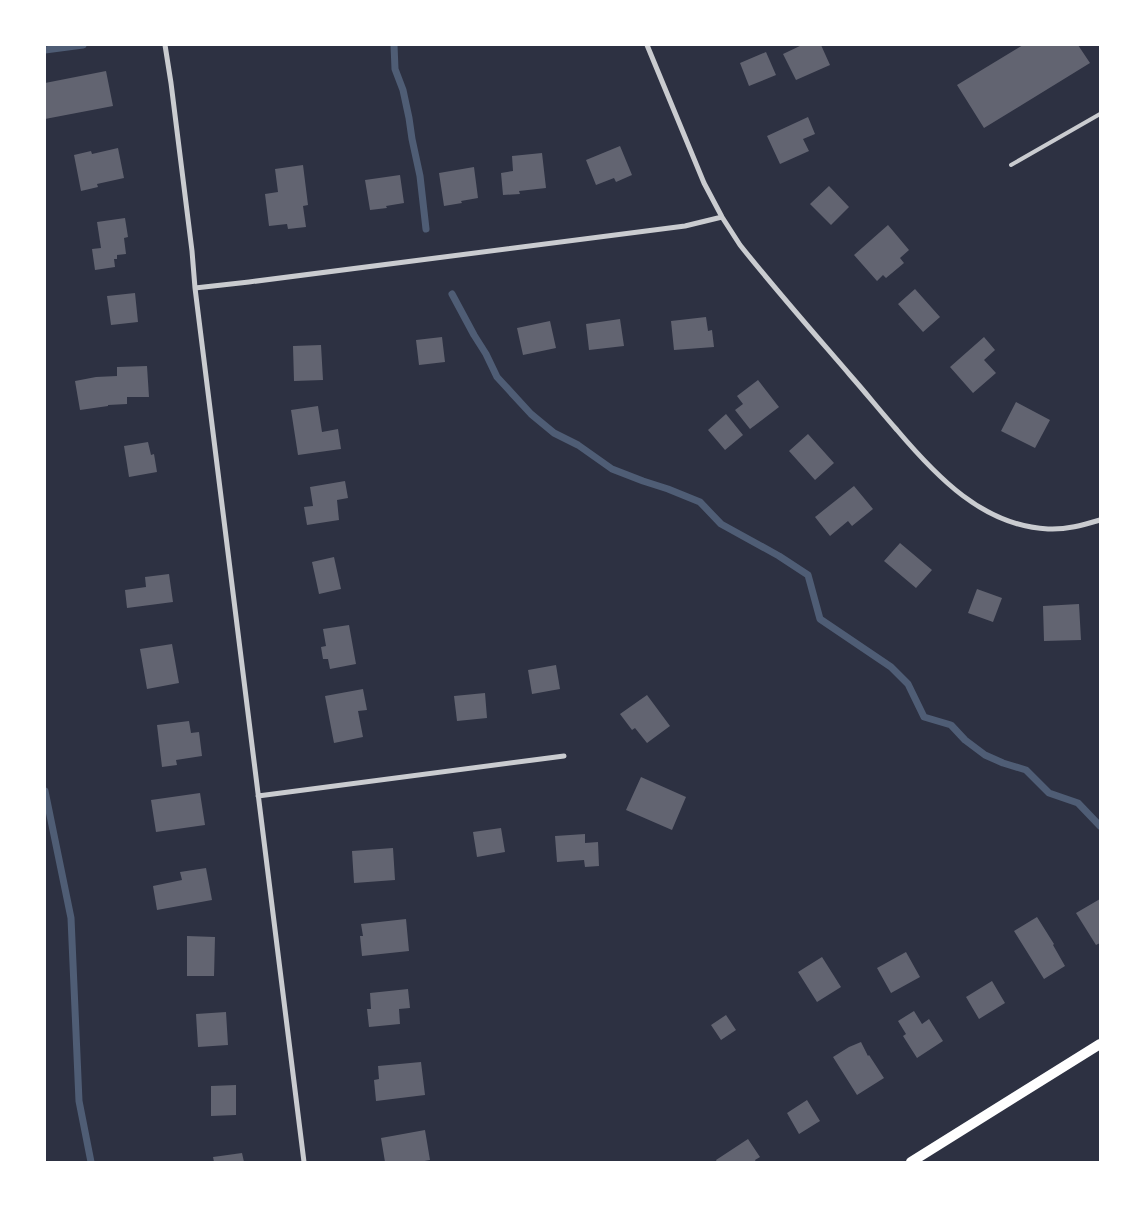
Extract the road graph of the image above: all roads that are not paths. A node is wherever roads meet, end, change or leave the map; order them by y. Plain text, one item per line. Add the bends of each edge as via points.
1 (165, 45) edge
2 (647, 45) edge
3 (1100, 114) edge
4 (1011, 165) dead end
5 (722, 217) junction
6 (196, 288) junction
7 (1100, 520) edge
8 (564, 756) dead end
9 (258, 796) junction
10 (1100, 1044) edge
11 (304, 1162) edge
12 (911, 1162) edge

1 - 6 street
2 - 5 street via 704,183
3 - 4 lane
5 - 6 street via 685,226
5 - 7 street via 740,245 921,458 956,491 981,508 1032,527 1066,529
6 - 9 street
8 - 9 street
9 - 11 street
10 - 12 main road

